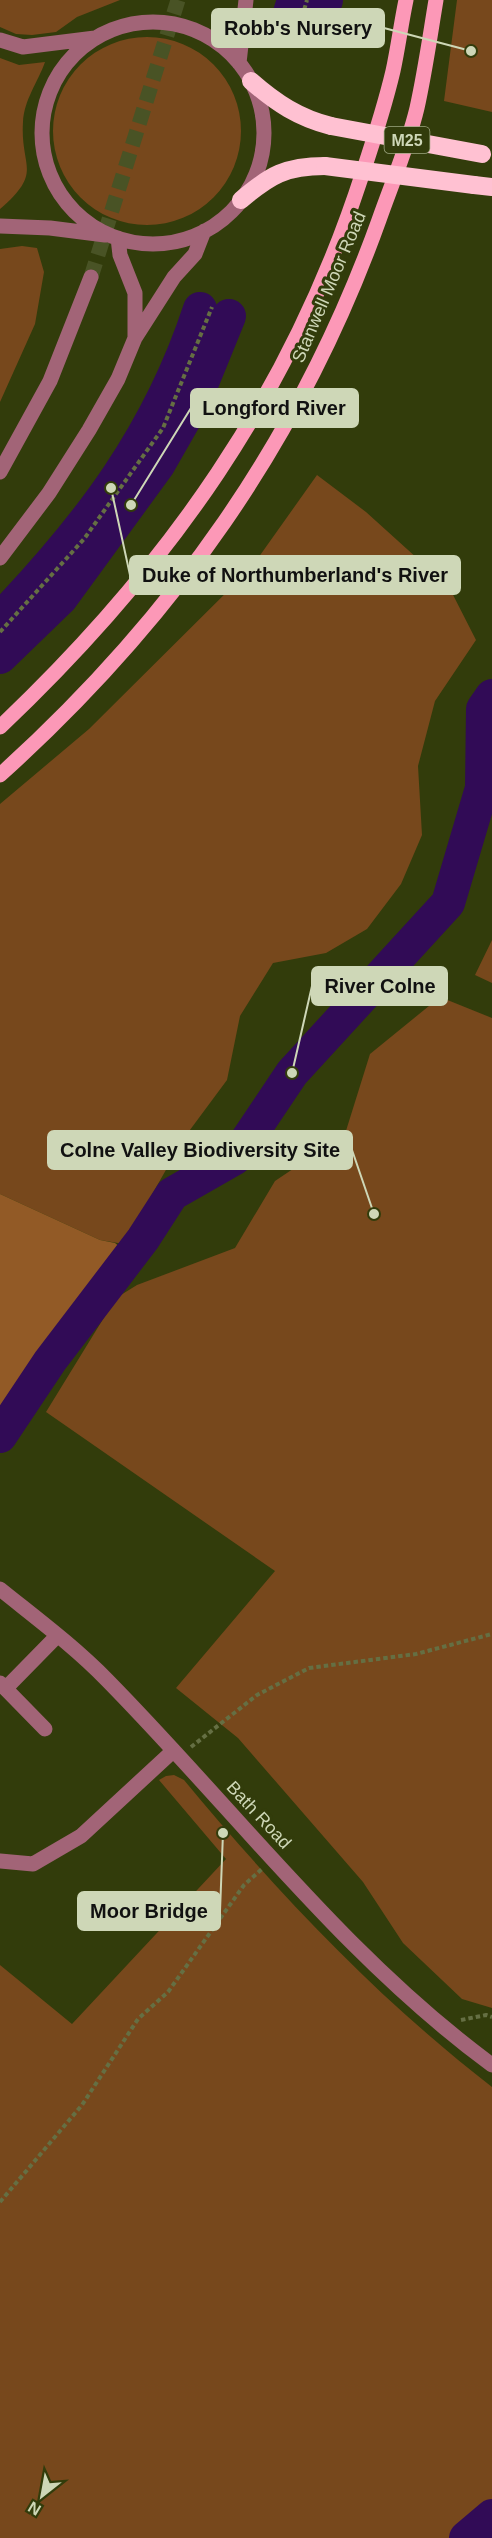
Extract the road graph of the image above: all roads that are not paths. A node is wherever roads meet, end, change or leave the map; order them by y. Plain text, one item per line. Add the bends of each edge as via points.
1 (246, 0) edge
2 (406, 0) edge
3 (436, 0) edge
4 (96, 38) junction
5 (0, 40) edge
6 (239, 63) junction
7 (251, 81) junction
8 (487, 155) edge
9 (483, 186) edge
10 (241, 200) junction
11 (0, 226) edge
12 (204, 231) junction
13 (115, 236) junction
14 (91, 277) tunnel mouth
15 (135, 338) junction
16 (0, 472) edge
17 (0, 558) edge
18 (0, 728) edge
19 (0, 775) edge
20 (0, 1589) edge
21 (57, 1636) junction
22 (3, 1686) edge
23 (45, 1729) dead end
24 (176, 1754) junction
25 (0, 1861) edge
26 (492, 2066) edge

1 - 6 street
2 - 18 main road, Stanwell Moor Road via 393,72 355,198 310,312 256,414 191,513 136,584
3 - 19 main road, Stanwell Moor Road via 417,109 402,156 344,309 295,410 229,518 153,619 113,665
4 - 5 street via 23,47
4 - 6 street via 132,24 172,23 209,37
4 - 13 street via 73,56 56,79 48,97 42,135 44,154 61,194 83,218
6 - 7 street
7 - 8 highway, M25, bridge via 272,99 309,120
7 - 10 street via 264,130 262,155
9 - 10 highway, M25, bridge via 325,166 300,167 263,181
10 - 12 street
11 - 13 street
12 - 13 street via 176,241 147,243
12 - 15 street via 195,254 169,284
13 - 15 street via 135,293
14 - 16 street via 50,381
15 - 17 street via 118,379 89,430 49,493
20 - 21 street, Bath Road
21 - 22 street
21 - 24 street, Bath Road via 106,1679
22 - 23 street
24 - 25 street via 81,1836 33,1864
24 - 26 street, Bath Road via 320,1911 390,1980

